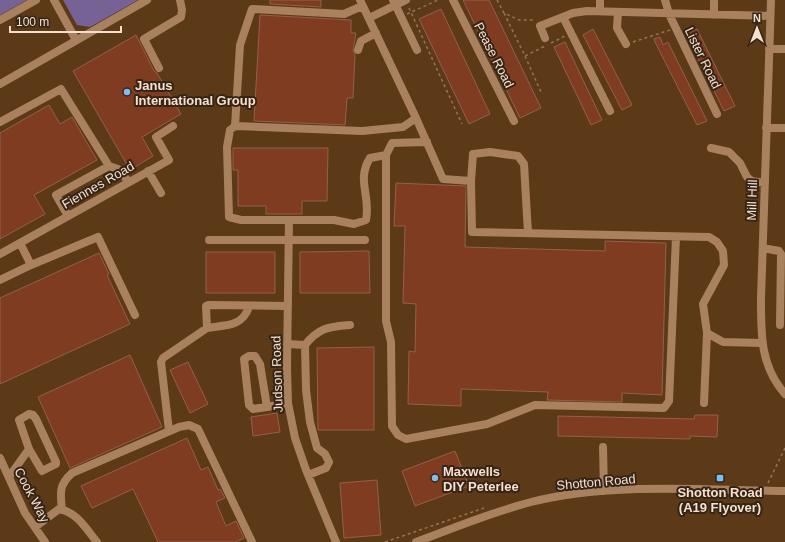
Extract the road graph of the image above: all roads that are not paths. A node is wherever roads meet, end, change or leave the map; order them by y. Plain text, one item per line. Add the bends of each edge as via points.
1 (36, 0) edge
2 (54, 0) edge
3 (147, 0) edge
4 (180, 0) edge
5 (453, 0) edge
6 (600, 0) edge
7 (665, 0) edge
8 (714, 0) edge
9 (771, 0) edge
10 (394, 2) edge
11 (361, 3) edge
12 (407, 3) edge
13 (600, 12) junction
14 (618, 12) junction
15 (669, 14) junction
16 (714, 15) junction
17 (770, 16) junction
18 (563, 17) junction
19 (368, 18) junction
20 (0, 20) edge
21 (376, 33) junction
22 (545, 38) dead end
23 (76, 40) junction
24 (626, 44) road end
25 (769, 49) junction
26 (785, 49) edge
27 (358, 50) dead end
28 (417, 50) dead end
29 (159, 68) dead end
30 (0, 84) edge
31 (610, 111) dead end
32 (717, 114) dead end
33 (416, 118) junction
34 (514, 121) dead end
35 (0, 122) edge
36 (173, 126) dead end
37 (235, 126) junction
38 (766, 128) junction
39 (785, 128) edge
40 (427, 142) junction
41 (711, 148) dead end
42 (386, 155) junction
43 (109, 166) junction
44 (148, 171) junction
45 (128, 181) junction
46 (471, 181) junction
47 (765, 183) junction
48 (161, 193) dead end
49 (68, 216) junction
50 (289, 220) junction
51 (528, 233) junction
52 (676, 237) junction
53 (209, 240) dead end
54 (288, 240) junction
55 (365, 240) dead end
56 (20, 243) junction
57 (763, 248) junction
58 (0, 254) edge
59 (30, 265) junction
60 (0, 280) edge
61 (249, 306) junction
62 (288, 306) junction
63 (135, 315) dead end
64 (350, 325) dead end
65 (780, 325) dead end
66 (207, 328) junction
67 (707, 333) junction
68 (761, 343) junction
69 (287, 344) junction
70 (305, 345) junction
71 (785, 394) edge
72 (704, 403) dead end
73 (288, 404) junction
74 (267, 407) junction
75 (169, 431) junction
76 (603, 447) dead end
77 (29, 449) junction
78 (0, 458) edge
79 (308, 475) junction
80 (9, 477) junction
81 (604, 491) junction
82 (785, 491) edge
83 (62, 510) junction
84 (35, 527) junction
85 (45, 542) edge
86 (97, 542) edge
87 (252, 542) edge
88 (336, 542) edge
89 (416, 542) edge

1 - 20 street
2 - 23 street
3 - 23 street
4 - 29 street via 181,17 144,39
5 - 34 street, Pease Road
6 - 13 street
7 - 15 street
8 - 16 street
9 - 17 street, Mill Hill
10 - 12 street
10 - 19 street
10 - 28 street
11 - 19 street
11 - 37 street via 344,14 252,9 240,45
13 - 14 street, Lister Road
13 - 18 street, Lister Road via 573,13
14 - 15 street, Lister Road
14 - 24 street via 617,28
15 - 16 street, Lister Road
15 - 32 street, Lister Road
16 - 17 street, Lister Road
17 - 25 street, Mill Hill
18 - 22 street, Lister Road via 540,26
18 - 31 street
19 - 21 street
21 - 27 street via 361,41
21 - 33 street
23 - 30 street
25 - 26 street
25 - 38 street, Mill Hill
33 - 37 street via 403,128 362,131
33 - 40 street
35 - 43 street via 61,89
36 - 44 street, Fiennes Road via 156,137 169,160
37 - 50 street via 230,130 227,147 229,217 241,220
38 - 39 street
38 - 47 street, Mill Hill
40 - 42 street via 392,143
40 - 46 street via 443,179
41 - 47 street via 729,152 740,163 747,178
42 - 50 street via 370,158 364,168 368,210 366,220 354,224 334,220
42 - 52 street via 386,321 391,342 392,426 398,435 406,439 487,424 535,405 664,408 669,401
43 - 45 street via 118,169
43 - 49 street via 56,195
44 - 45 street, Fiennes Road
44 - 48 street
45 - 49 street, Fiennes Road
46 - 51 street via 472,232
46 - 51 street via 473,154 490,152 518,156 524,164
47 - 57 street, Mill Hill
49 - 56 street, Fiennes Road
50 - 54 street, Judson Road
51 - 52 street
52 - 67 street via 709,238 717,242 723,251 724,265 703,304
53 - 54 street
54 - 55 street
54 - 62 street, Judson Road
56 - 58 street, Fiennes Road
56 - 59 street
57 - 65 street via 779,251 781,254
57 - 68 street, Mill Hill
59 - 60 street
59 - 63 street via 98,237
61 - 62 street
61 - 66 street via 245,316 238,322
61 - 66 street via 207,305
62 - 69 street, Judson Road
64 - 70 street via 322,330
66 - 75 street via 163,358 161,362
67 - 68 street via 723,342
67 - 72 street
68 - 71 street, Mill Hill via 772,377
69 - 70 street
69 - 73 street, Judson Road
70 - 79 street via 310,422 316,448 325,454 328,462 326,468
73 - 74 street
73 - 79 street, Judson Road via 295,438
74 - 74 street via 254,409 249,405 244,368 246,357 256,356 260,364
75 - 83 street via 72,473 64,481 60,494
75 - 87 street via 189,426 198,429
76 - 81 street
77 - 77 street via 42,470 56,464 36,419 29,414 19,420
77 - 80 street
78 - 80 street, Cook Way
79 - 88 street, Judson Road
80 - 84 street, Cook Way
81 - 82 street, Shotton Road
81 - 89 street, Shotton Road via 532,502
83 - 84 street via 59,509
83 - 86 street via 68,510 78,518
84 - 85 street, Cook Way

